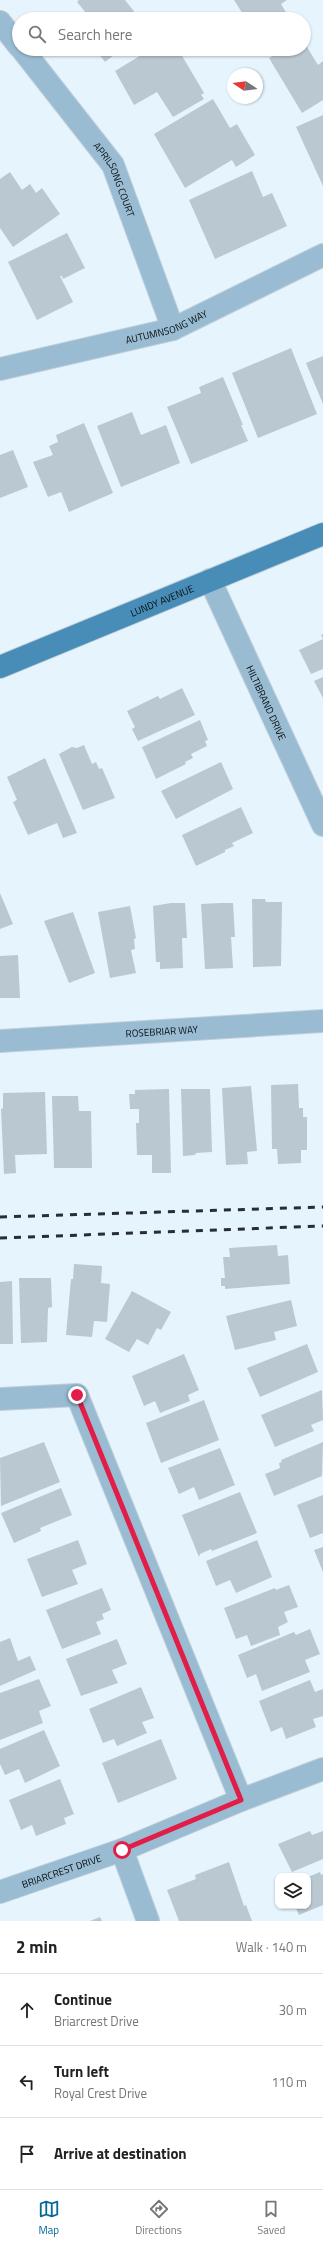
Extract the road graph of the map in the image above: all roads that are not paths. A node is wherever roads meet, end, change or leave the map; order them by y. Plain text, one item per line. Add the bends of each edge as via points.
1 (0, 22) edge
2 (12, 37) edge
3 (27, 56) edge
4 (323, 255) edge
5 (173, 329) junction
6 (0, 369) edge
7 (323, 534) edge
8 (210, 580) junction
9 (0, 667) edge
10 (323, 825) edge
11 (323, 1021) edge
12 (0, 1041) edge
13 (0, 1399) edge
14 (323, 1769) edge
15 (241, 1800) junction
16 (122, 1850) junction
17 (0, 1892) edge
18 (148, 1921) edge

1 - 2 street
3 - 5 street, APRILSONG COURT via 113,165
4 - 5 street, AUTUMNSONG WAY
5 - 6 street, AUTUMNSONG WAY
7 - 8 main road, LUNDY AVENUE
8 - 9 main road, LUNDY AVENUE
8 - 10 street, HILTIBRAND DRIVE
11 - 12 street, ROSEBRIAR WAY
13 - 15 street via 77,1395
14 - 15 street, BRIARCREST DRIVE
15 - 16 street, BRIARCREST DRIVE
16 - 17 street, BRIARCREST DRIVE
16 - 18 street

